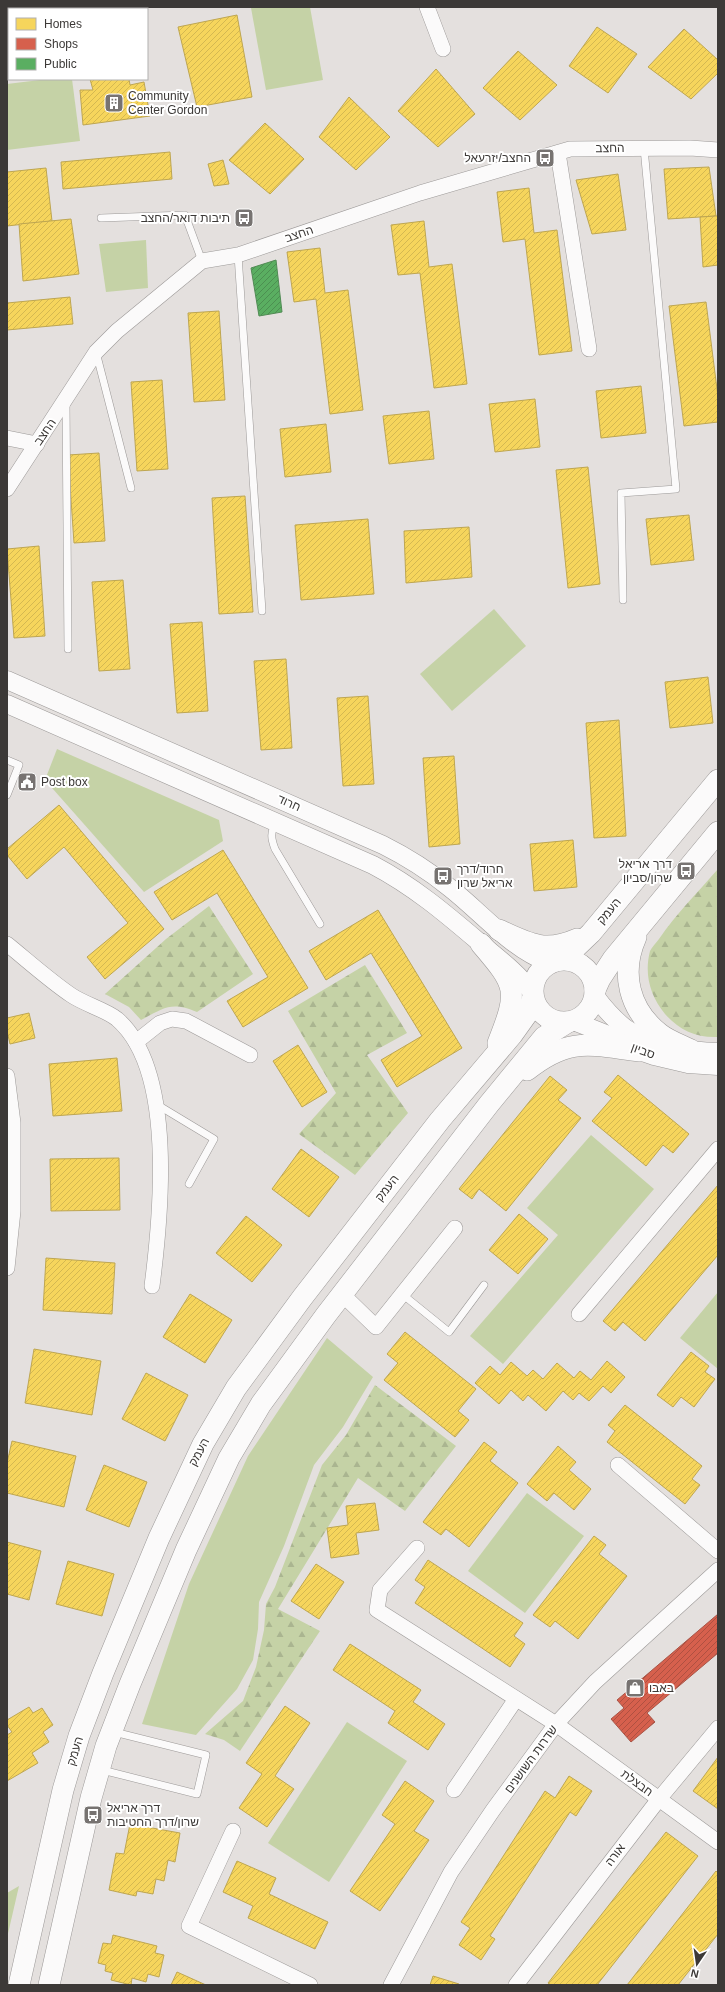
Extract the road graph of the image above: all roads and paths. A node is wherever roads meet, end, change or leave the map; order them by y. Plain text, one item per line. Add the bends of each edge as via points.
1 (427, 7) edge
2 (443, 48) dead end
3 (644, 148) junction
4 (690, 148) junction
5 (718, 150) edge
6 (558, 153) junction
7 (718, 153) edge
8 (101, 218) dead end
9 (238, 255) junction
10 (202, 261) junction
11 (589, 349) dead end
12 (96, 352) junction
13 (66, 401) junction
14 (7, 438) edge
15 (37, 444) junction
16 (132, 488) dead end
17 (7, 489) edge
18 (623, 600) dead end
19 (262, 611) dead end
20 (68, 649) dead end
21 (7, 680) edge
22 (7, 704) edge
23 (7, 760) edge
24 (718, 780) edge
25 (7, 795) edge
26 (276, 822) junction
27 (718, 832) edge
28 (643, 922) junction
29 (320, 924) dead end
30 (499, 930) junction
31 (591, 933) junction
32 (7, 944) edge
33 (481, 944) junction
34 (552, 962) junction
35 (595, 993) junction
36 (533, 995) junction
37 (570, 1021) junction
38 (136, 1042) junction
39 (691, 1050) junction
40 (640, 1051) junction
41 (718, 1052) edge
42 (250, 1055) dead end
43 (491, 1059) junction
44 (718, 1066) edge
45 (7, 1076) edge
46 (498, 1092) junction
47 (156, 1104) junction
48 (718, 1149) edge
49 (10, 1172) edge
50 (189, 1184) dead end
51 (455, 1228) dead end
52 (7, 1268) edge
53 (484, 1285) dead end
54 (152, 1286) dead end
55 (342, 1294) junction
56 (402, 1294) junction
57 (579, 1314) dead end
58 (618, 1465) dead end
59 (418, 1548) dead end
60 (718, 1551) edge
61 (718, 1570) edge
62 (516, 1699) junction
63 (556, 1724) junction
64 (718, 1728) edge
65 (112, 1732) junction
66 (100, 1769) junction
67 (454, 1790) dead end
68 (659, 1799) junction
69 (233, 1831) dead end
70 (718, 1842) edge
71 (19, 1985) edge
72 (49, 1985) edge
73 (310, 1985) edge
74 (392, 1985) edge
75 (516, 1985) edge

1 - 2 street
3 - 4 street, החצב
3 - 6 street, החצב via 570,149
3 - 18 lane via 676,489 621,493
4 - 5 street, החצב
4 - 7 street, החצב
6 - 9 street, החצב via 420,193
6 - 11 street
8 - 10 lane via 185,215
9 - 10 street, החצב
9 - 19 lane
10 - 12 street, החצב via 117,331
12 - 13 street, החצב
12 - 16 lane
13 - 15 street, החצב
13 - 20 lane
14 - 15 street
15 - 17 street, החצב
21 - 30 street, חרוד via 383,845 450,888
22 - 26 street, חרוד
23 - 25 lane via 19,765
24 - 31 main road, העמק
26 - 29 lane via 271,831 275,849
26 - 33 street, חרוד via 394,875 436,905
27 - 28 main road
28 - 35 main road via 613,959 600,979
28 - 39 main road via 630,951 627,965 632,995 638,1009 661,1035
30 - 31 main road via 522,941 551,947 564,945
30 - 34 street, חרוד via 534,957
31 - 34 main road, העמק via 569,954
32 - 38 street via 71,995 116,1018
33 - 36 street, חרוד via 521,977
33 - 43 main road via 506,973 512,995 507,1020
34 - 35 main road via 574,961 582,965 594,980
34 - 36 main road via 536,975
35 - 37 main road via 588,1012
35 - 39 street, סביון via 606,1010 627,1029 658,1042
36 - 37 main road via 536,1006 549,1019
36 - 43 main road, העמק via 527,1014
37 - 40 street, סביון via 606,1034
37 - 46 main road via 544,1037
38 - 42 street via 160,1023 172,1019 186,1021
38 - 47 street via 142,1052
39 - 41 street, סביון
40 - 44 street, סביון via 688,1064
40 - 46 main road via 586,1044 570,1045 541,1059
43 - 71 main road, העמק via 440,1120 259,1356 220,1415 188,1473 79,1736 63,1790
45 - 49 street via 13,1122
46 - 55 main road
47 - 50 lane via 214,1140
47 - 54 street via 159,1121 159,1206
48 - 57 street
49 - 52 street via 13,1211
51 - 56 street
53 - 56 lane via 449,1332
55 - 56 street via 376,1327
55 - 65 main road via 261,1404 229,1458 186,1550
58 - 60 street
59 - 62 street, חבצלת via 380,1590 377,1610
61 - 63 street, שדרות השושנים via 595,1682
62 - 63 street, חבצלת
62 - 67 street
63 - 68 street, חבצלת
63 - 74 street, שדרות השושנים via 451,1872
64 - 68 street, אורה
65 - 66 main road
65 - 66 lane via 206,1755 197,1794
66 - 72 main road
68 - 70 street, חבצלת
68 - 75 street, אורה
69 - 73 street via 189,1926

